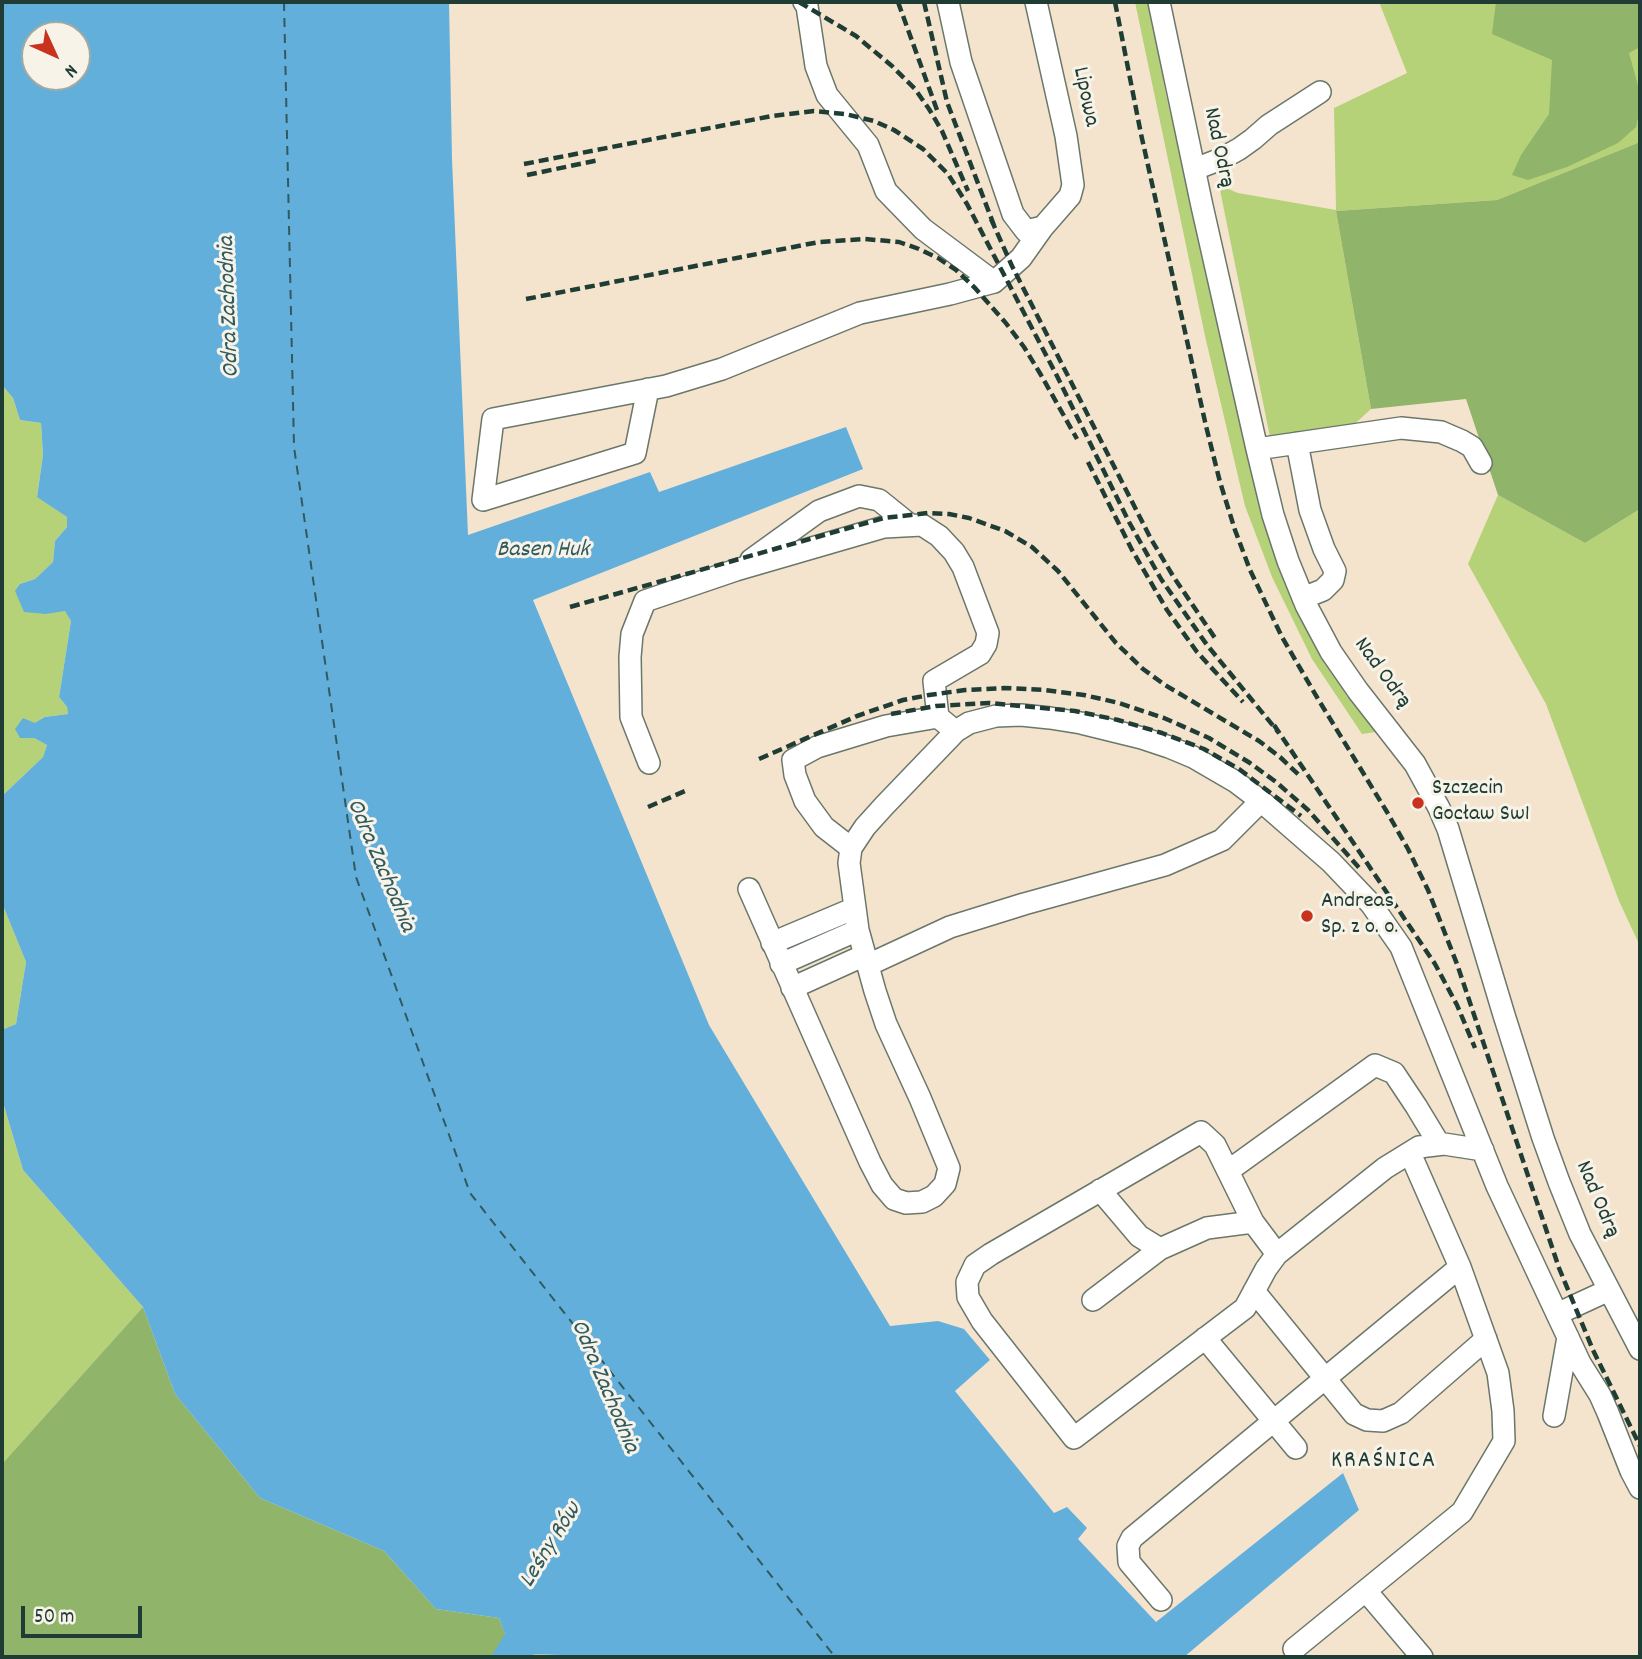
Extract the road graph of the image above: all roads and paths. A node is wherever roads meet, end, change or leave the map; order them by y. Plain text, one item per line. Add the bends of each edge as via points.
1 (804, 2) edge
2 (947, 2) edge
3 (1036, 2) edge
4 (1159, 2) edge
5 (1320, 92) dead end
6 (1195, 169) junction
7 (1043, 227) junction
8 (994, 282) junction
9 (648, 390) junction
10 (1297, 443) junction
11 (1257, 449) junction
12 (1481, 463) dead end
13 (910, 525) junction
14 (736, 570) junction
15 (1303, 598) junction
16 (938, 717) junction
17 (956, 731) junction
18 (649, 763) dead end
19 (1261, 801) junction
20 (851, 848) junction
21 (749, 890) dead end
22 (855, 908) junction
23 (858, 930) junction
24 (772, 943) junction
25 (867, 960) junction
26 (781, 964) junction
27 (792, 988) junction
28 (1439, 1144) junction
29 (1483, 1150) junction
30 (1410, 1153) junction
31 (1228, 1171) junction
32 (1100, 1190) junction
33 (1254, 1222) junction
34 (1160, 1249) junction
35 (1277, 1254) junction
36 (1460, 1267) junction
37 (1609, 1290) junction
38 (1254, 1291) junction
39 (1093, 1300) dead end
40 (1557, 1314) junction
41 (1568, 1337) junction
42 (1205, 1338) junction
43 (1486, 1339) junction
44 (1640, 1349) edge
45 (1325, 1378) junction
46 (1554, 1416) dead end
47 (1273, 1421) junction
48 (1296, 1448) dead end
49 (1640, 1488) edge
50 (1366, 1591) junction
51 (1161, 1600) dead end
52 (1294, 1649) dead end
53 (1422, 1657) edge

1 - 8 street via 816,66 827,95 869,145 886,191 923,229
2 - 7 street via 961,62 1013,214 1026,231
3 - 7 street, Lipowa via 1073,185 1066,202
4 - 6 street, Nad Odrą
5 - 6 street via 1239,149
6 - 11 street, Nad Odrą
7 - 8 street via 1021,258
8 - 9 street via 860,313 722,369
9 - 9 street via 493,419 483,500 635,453
10 - 11 street
10 - 12 street via 1401,428 1441,432 1472,447
10 - 15 street via 1310,510 1335,571 1323,590
11 - 15 street, Nad Odrą via 1280,538
13 - 14 street via 884,527
13 - 14 street via 879,499 859,496 819,511
13 - 16 street via 922,524 954,552 988,633 980,654 934,681
14 - 18 street via 645,601 632,635 631,717
15 - 37 street, Nad Odrą via 1338,663 1415,764 1439,808 1543,1138 1574,1221
16 - 17 street
16 - 20 street via 886,726 817,747 793,760 804,802 824,827
17 - 19 street via 982,719 1021,715 1112,730 1193,757
17 - 20 street
19 - 25 street via 1222,839 1165,865 950,927
19 - 29 street via 1353,884 1391,931
20 - 22 street
21 - 24 street
22 - 23 street
22 - 24 street
23 - 25 street
23 - 26 street
24 - 26 street
25 - 27 street
25 - 27 street via 886,1024 949,1168 945,1184 922,1202 894,1199 882,1185
26 - 27 street
28 - 29 street
28 - 30 street
28 - 31 street via 1394,1073 1375,1065
29 - 40 street
30 - 35 street
30 - 36 street
31 - 32 street via 1215,1145 1201,1132
31 - 33 street
32 - 34 street via 1139,1236
32 - 42 street via 975,1265 967,1282 968,1297 982,1321 1074,1438
33 - 34 street via 1207,1228
33 - 35 street
34 - 39 street
35 - 38 street
36 - 43 street
36 - 45 street
37 - 40 street
37 - 44 street, Nad Odrą
38 - 42 street via 1245,1308
38 - 45 street
40 - 41 street
41 - 46 street
41 - 49 street via 1604,1404
42 - 47 street
43 - 45 street via 1401,1413 1383,1421 1354,1414
43 - 50 street via 1498,1373 1503,1441 1462,1512
45 - 47 street
47 - 48 street
47 - 51 street via 1132,1538 1129,1562
50 - 52 street
50 - 53 street

